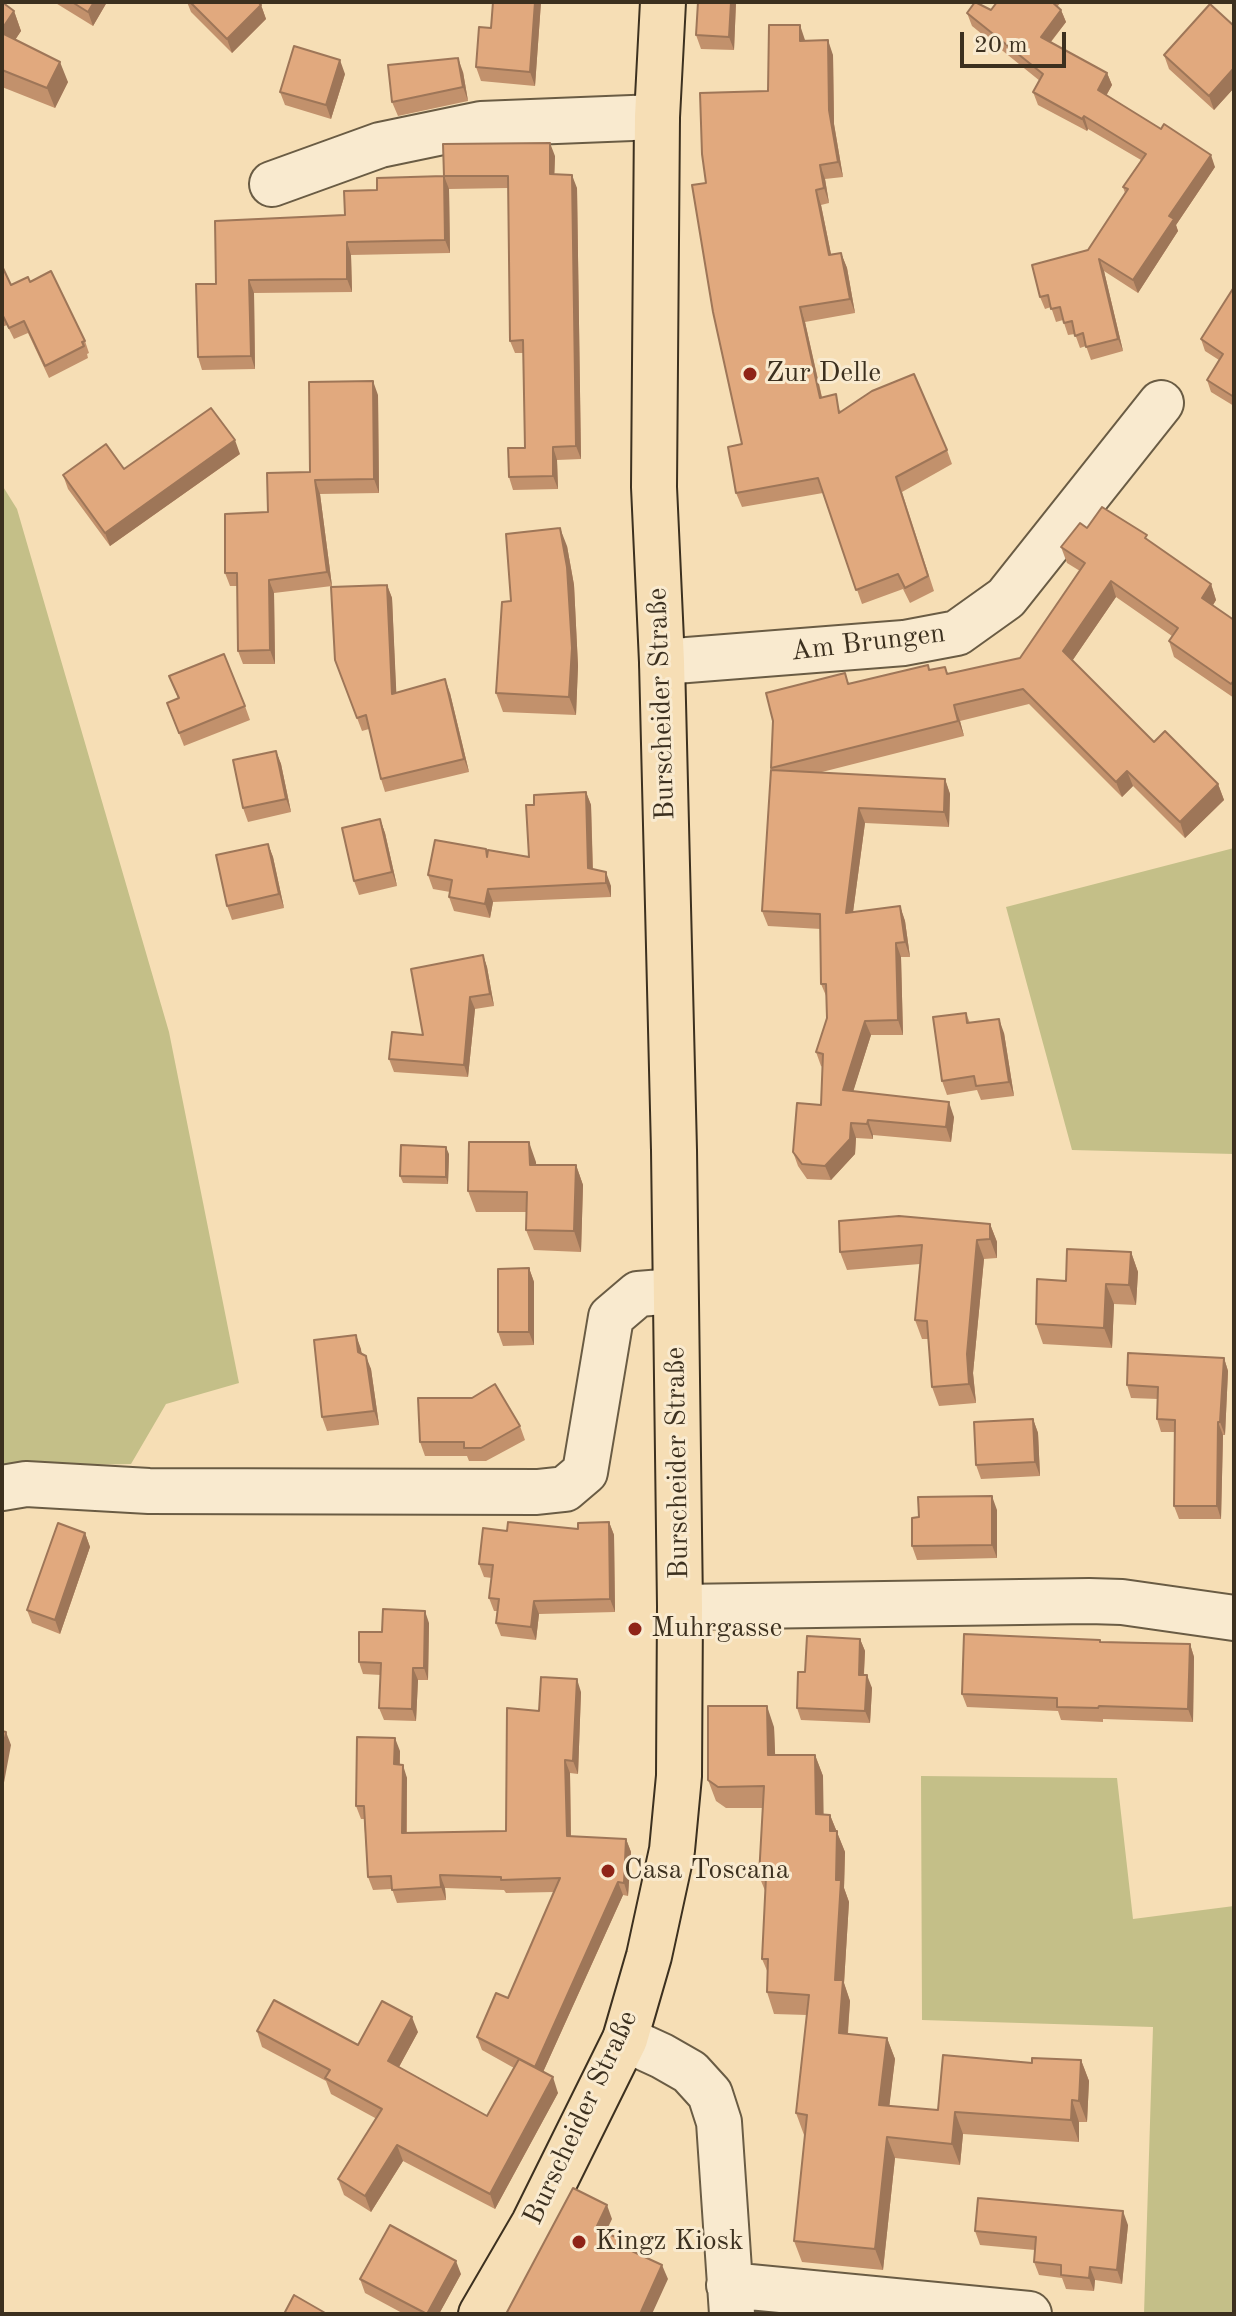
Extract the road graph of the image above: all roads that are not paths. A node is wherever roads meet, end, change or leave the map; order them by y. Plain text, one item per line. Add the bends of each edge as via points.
1 (663, 2) edge
2 (657, 117) junction
3 (272, 184) dead end
4 (1161, 403) dead end
5 (662, 662) junction
6 (675, 1291) junction
7 (2, 1488) edge
8 (680, 1607) junction
9 (1234, 1618) edge
10 (625, 2039) junction
11 (730, 2300) edge
12 (481, 2314) edge
13 (1029, 2314) edge

1 - 2 main road, Burscheider Straße
2 - 3 street via 481,124 380,145
2 - 5 main road, Burscheider Straße via 654,487
4 - 5 street, Am Brungen via 1006,598 957,633 904,643
5 - 6 main road, Burscheider Straße
6 - 7 street via 638,1294 611,1317 585,1472 565,1489 149,1491 26,1484
6 - 8 main road, Burscheider Straße
8 - 9 street via 1122,1602
8 - 10 main road, Burscheider Straße via 679,1776 672,1850
10 - 11 street via 690,2072 710,2094 719,2122
10 - 12 main road, Burscheider Straße via 534,2223
11 - 13 street

